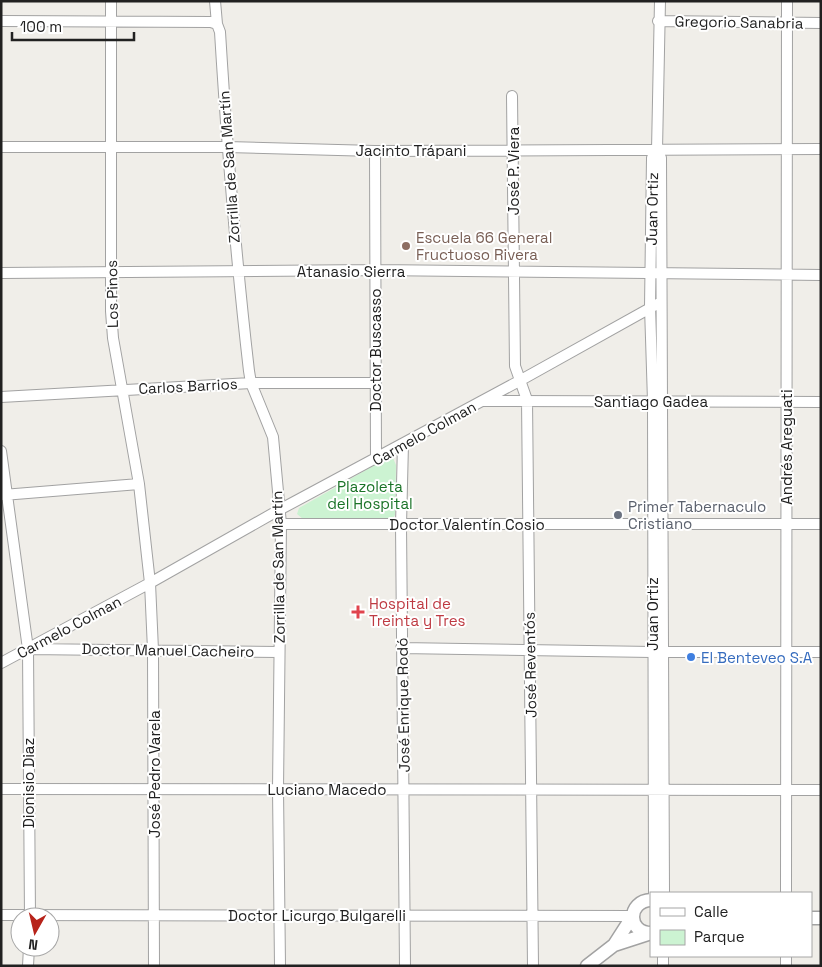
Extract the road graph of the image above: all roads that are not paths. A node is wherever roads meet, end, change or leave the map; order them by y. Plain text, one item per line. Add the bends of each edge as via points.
1 (111, 1) edge
2 (215, 1) edge
3 (660, 1) edge
4 (787, 1) edge
5 (1, 21) edge
6 (658, 21) junction
7 (111, 22) junction
8 (787, 22) junction
9 (821, 23) edge
10 (217, 24) junction
11 (512, 96) dead end
12 (1, 147) edge
13 (111, 147) junction
14 (227, 147) junction
15 (787, 149) junction
16 (821, 149) edge
17 (513, 150) junction
18 (656, 150) junction
19 (376, 151) junction
20 (375, 270) junction
21 (514, 271) junction
22 (1, 272) edge
23 (111, 272) junction
24 (237, 272) junction
25 (656, 273) junction
26 (787, 275) junction
27 (821, 275) edge
28 (661, 302) junction
29 (650, 307) junction
30 (515, 366) joint
31 (521, 380) junction
32 (251, 383) junction
33 (375, 383) junction
34 (122, 390) junction
35 (1, 397) edge
36 (527, 400) junction
37 (482, 401) junction
38 (658, 401) junction
39 (786, 402) junction
40 (821, 402) edge
41 (403, 444) junction
42 (1, 452) edge
43 (376, 459) junction
44 (139, 484) junction
45 (4, 494) edge
46 (279, 510) junction
47 (528, 523) junction
48 (281, 524) junction
49 (657, 524) junction
50 (786, 524) junction
51 (821, 524) edge
52 (400, 525) junction
53 (150, 583) junction
54 (401, 648) junction
55 (28, 649) junction
56 (153, 650) junction
57 (529, 651) junction
58 (279, 652) junction
59 (657, 652) junction
60 (786, 652) junction
61 (821, 652) edge
62 (1, 663) edge
63 (1, 789) edge
64 (28, 789) junction
65 (154, 789) junction
66 (278, 789) junction
67 (404, 789) junction
68 (531, 790) junction
69 (658, 790) junction
70 (786, 790) junction
71 (821, 790) edge
72 (654, 892) edge
73 (664, 892) edge
74 (786, 892) edge
75 (650, 900) edge
76 (30, 907) edge
77 (155, 915) junction
78 (280, 915) junction
79 (404, 915) junction
80 (60, 916) edge
81 (532, 916) junction
82 (632, 917) junction
83 (650, 933) edge
84 (650, 933) edge
85 (614, 945) junction
86 (154, 966) edge
87 (280, 966) edge
88 (405, 966) edge
89 (533, 966) edge
90 (587, 966) edge

1 - 7 street, Los Pinos
2 - 10 street, Zorrilla de San Martín
3 - 6 street, Juan Ortiz
4 - 8 street, Andrés Areguati
5 - 7 street
6 - 8 street, Gregorio Sanabria
6 - 18 street, Juan Ortiz
7 - 10 street
7 - 13 street, Los Pinos
8 - 9 street, Gregorio Sanabria
8 - 15 street, Andrés Areguati
10 - 14 street, Zorrilla de San Martín
11 - 17 street, José P. Viera
12 - 13 street, Jacinto Trápani
13 - 14 street, Jacinto Trápani
13 - 23 street, Los Pinos
14 - 19 street, Jacinto Trápani
14 - 24 street, Zorrilla de San Martín
15 - 16 street, Jacinto Trápani
15 - 18 street, Jacinto Trápani
15 - 26 street, Andrés Areguati
17 - 18 street, Jacinto Trápani
17 - 19 street, Jacinto Trápani
17 - 21 street, José P. Viera
18 - 25 street, Juan Ortiz via 661,158
19 - 20 street, Doctor Buscasso
20 - 21 street, Atanasio Sierra
20 - 24 street, Atanasio Sierra
20 - 33 street, Doctor Buscasso
21 - 25 street, Atanasio Sierra
21 - 30 street, José P. Viera
22 - 23 street, Atanasio Sierra
23 - 24 street, Atanasio Sierra
23 - 34 street, Los Pinos via 113,338
24 - 32 street, Zorrilla de San Martín
25 - 26 street, Atanasio Sierra
25 - 28 street, Juan Ortiz
25 - 29 street, Juan Ortiz
26 - 27 street, Atanasio Sierra
26 - 39 street, Andrés Areguati
28 - 29 street, Carmelo Colman
28 - 38 street, Juan Ortiz
29 - 31 street, Carmelo Colman
29 - 38 street, Juan Ortiz
30 - 31 street, José Reventós
31 - 36 street, José Reventós
31 - 37 street, Carmelo Colman
32 - 33 street, Carlos Barrios
32 - 34 street, Carlos Barrios
32 - 46 street, Zorrilla de San Martín via 273,437
33 - 43 street, Doctor Buscasso
34 - 35 street, Carlos Barrios
34 - 44 street, Los Pinos
36 - 37 street, Santiago Gadea
36 - 38 street, Santiago Gadea
36 - 47 street, José Reventós
37 - 41 street, Carmelo Colman
38 - 39 street, Santiago Gadea
38 - 49 street, Juan Ortiz
39 - 40 street, Santiago Gadea
39 - 50 street, Andrés Areguati
41 - 43 street, Carmelo Colman
41 - 52 street, José Enrique Rodó
42 - 45 street, Dionisio Diaz
43 - 46 street, Carmelo Colman
44 - 45 street
44 - 53 street, Los Pinos
45 - 55 street, Dionisio Diaz
46 - 48 street, Zorrilla de San Martín
46 - 53 street, Carmelo Colman
47 - 49 street, Doctor Valentín Cosio
47 - 52 street, Doctor Valentín Cosio
47 - 57 street, José Reventós
48 - 52 street, Doctor Valentín Cosio
48 - 58 street, Zorrilla de San Martín
49 - 50 street, Doctor Valentín Cosio
49 - 59 street, Juan Ortiz
50 - 51 street, Doctor Valentín Cosio
50 - 60 street, Andrés Areguati
52 - 54 street, José Enrique Rodó
53 - 55 street, Carmelo Colman
53 - 56 street, José Pedro Varela
54 - 57 street
54 - 67 street, José Enrique Rodó
55 - 56 street, Doctor Manuel Cacheiro
55 - 62 street, Carmelo Colman
55 - 64 street, Dionisio Diaz
56 - 58 street, Doctor Manuel Cacheiro
56 - 65 street, José Pedro Varela
57 - 59 street
57 - 68 street, José Reventós
58 - 66 street, Zorrilla de San Martín
59 - 60 street
59 - 69 street, Juan Ortiz
60 - 61 street
60 - 70 street, Andrés Areguati
63 - 64 street, Luciano Macedo
64 - 65 street, Luciano Macedo
64 - 76 street, Dionisio Diaz
65 - 66 street, Luciano Macedo
65 - 77 street, José Pedro Varela
66 - 67 street, Luciano Macedo
66 - 78 street, Zorrilla de San Martín
67 - 68 street, Luciano Macedo
67 - 79 street, José Enrique Rodó
68 - 69 street, Luciano Macedo
68 - 81 street, José Reventós
69 - 70 street, Luciano Macedo
69 - 72 street, Juan Ortiz
69 - 73 street, Juan Ortiz
70 - 71 street, Luciano Macedo
70 - 74 street, Andrés Areguati
75 - 82 street via 637,905
77 - 78 street, Doctor Licurgo Bulgarelli
77 - 80 street, Doctor Licurgo Bulgarelli
77 - 86 street, José Pedro Varela
78 - 79 street, Doctor Licurgo Bulgarelli
78 - 87 street, Zorrilla de San Martín
79 - 81 street, Doctor Licurgo Bulgarelli
79 - 88 street, José Enrique Rodó
81 - 82 street, Doctor Licurgo Bulgarelli
81 - 89 street, José Reventós
82 - 83 street via 638,929
82 - 85 street
84 - 85 street
85 - 90 street

